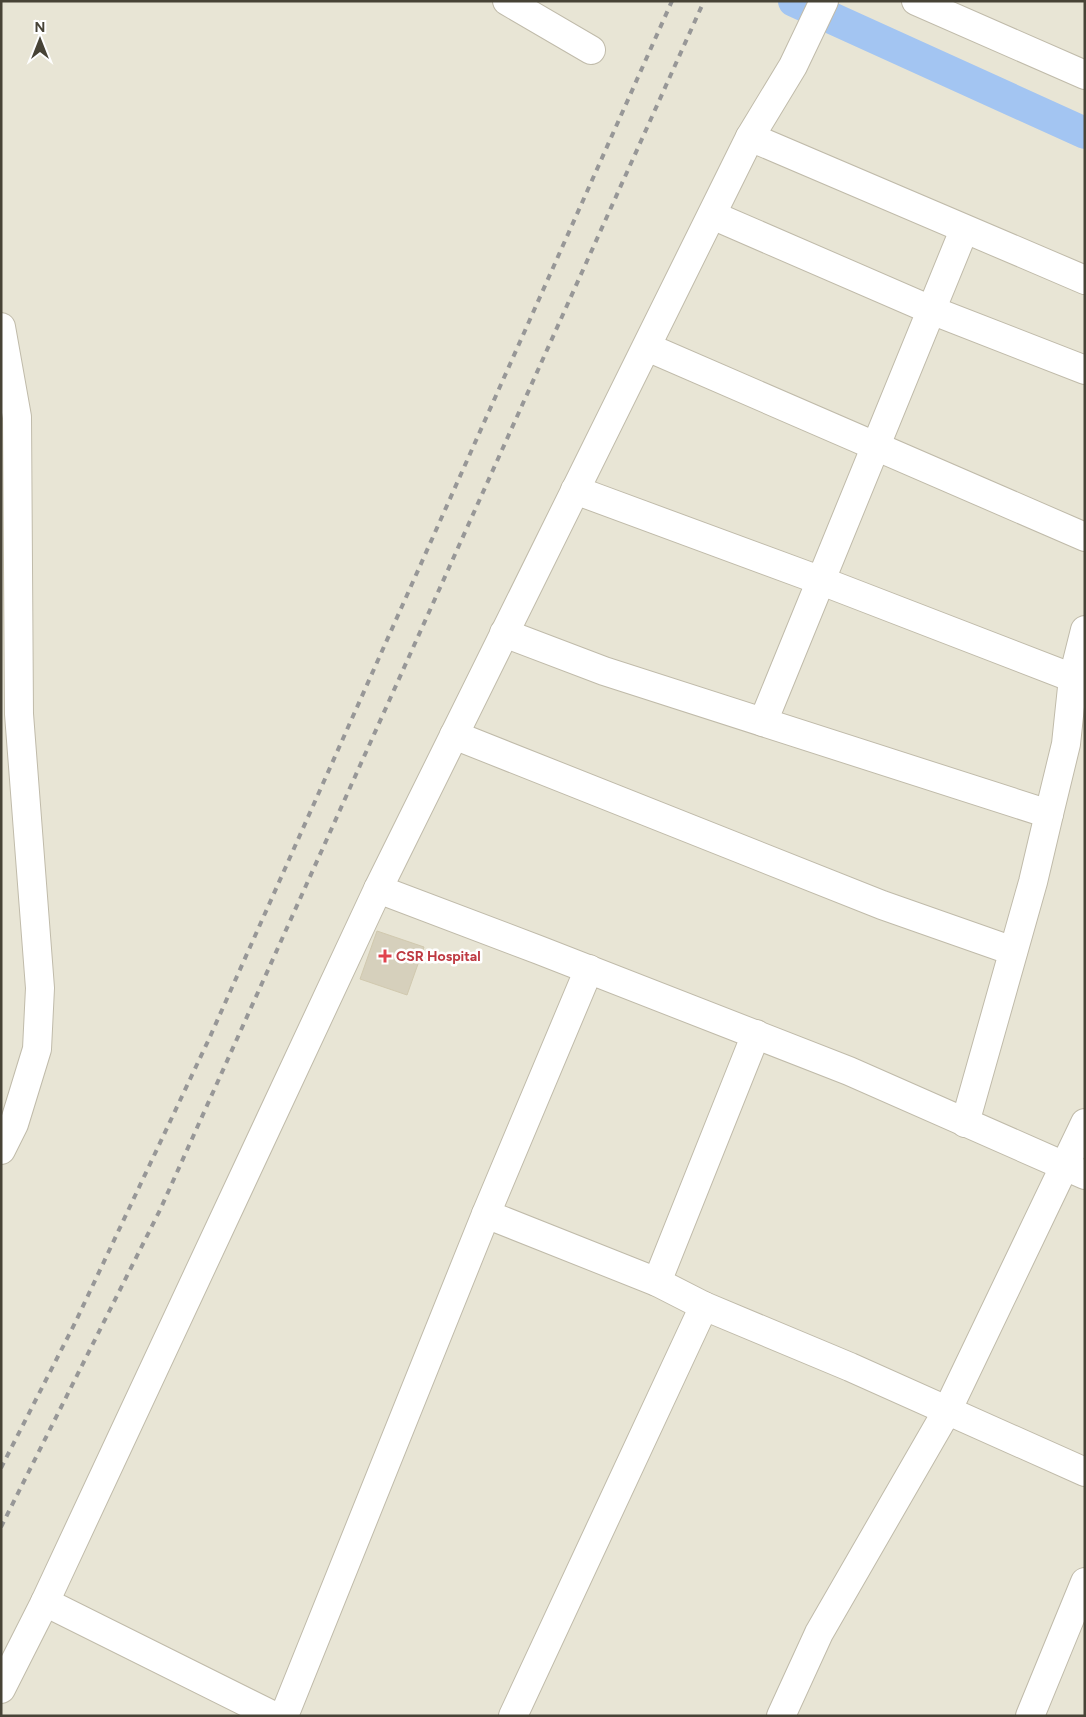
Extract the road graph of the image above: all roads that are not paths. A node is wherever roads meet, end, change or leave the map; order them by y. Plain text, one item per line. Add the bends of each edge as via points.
1 (507, 1) edge
2 (824, 1) edge
3 (916, 1) edge
4 (591, 50) dead end
5 (1085, 75) edge
6 (750, 137) junction
7 (712, 215) junction
8 (964, 230) junction
9 (1085, 280) edge
10 (931, 310) junction
11 (1, 327) edge
12 (647, 347) junction
13 (1085, 370) edge
14 (9, 418) edge
15 (875, 446) junction
16 (575, 490) junction
17 (1085, 537) edge
18 (819, 580) junction
19 (1085, 630) edge
20 (504, 633) junction
21 (1073, 678) junction
22 (10, 715) edge
23 (763, 722) junction
24 (454, 735) junction
25 (1075, 747) edge
26 (1049, 814) junction
27 (378, 890) junction
28 (1013, 951) junction
29 (589, 969) junction
30 (756, 1034) junction
31 (965, 1123) junction
32 (1085, 1123) edge
33 (1, 1150) edge
34 (1074, 1170) edge
35 (486, 1214) junction
36 (657, 1282) junction
37 (704, 1306) junction
38 (947, 1411) junction
39 (1085, 1472) edge
40 (1085, 1582) edge
41 (45, 1602) junction
42 (1, 1689) edge
43 (274, 1716) edge
44 (284, 1716) edge
45 (513, 1716) edge
46 (781, 1716) edge
47 (1030, 1716) edge

1 - 4 street
2 - 6 street via 793,66
3 - 5 street
6 - 7 street
6 - 8 street
7 - 10 street
7 - 12 street
8 - 9 street
8 - 10 street
10 - 13 street
10 - 15 street
11 - 14 street
12 - 15 street
12 - 16 street
14 - 22 street
15 - 17 street
15 - 18 street
16 - 18 street
16 - 20 street
18 - 21 street
18 - 23 street
19 - 21 street
20 - 23 street via 604,671
20 - 24 street
21 - 25 street
22 - 33 street via 40,988 36,1049 14,1124
23 - 26 street
24 - 27 street
24 - 28 street via 882,905
25 - 26 street
26 - 28 street
27 - 29 street
27 - 41 street
28 - 31 street
29 - 30 street
29 - 35 street
30 - 31 street
30 - 36 street
31 - 34 street
32 - 34 street
34 - 38 street
35 - 36 street
35 - 44 street
36 - 37 street
37 - 38 street
37 - 45 street
38 - 39 street
38 - 46 street via 819,1634
40 - 47 street
41 - 42 street
41 - 43 street

